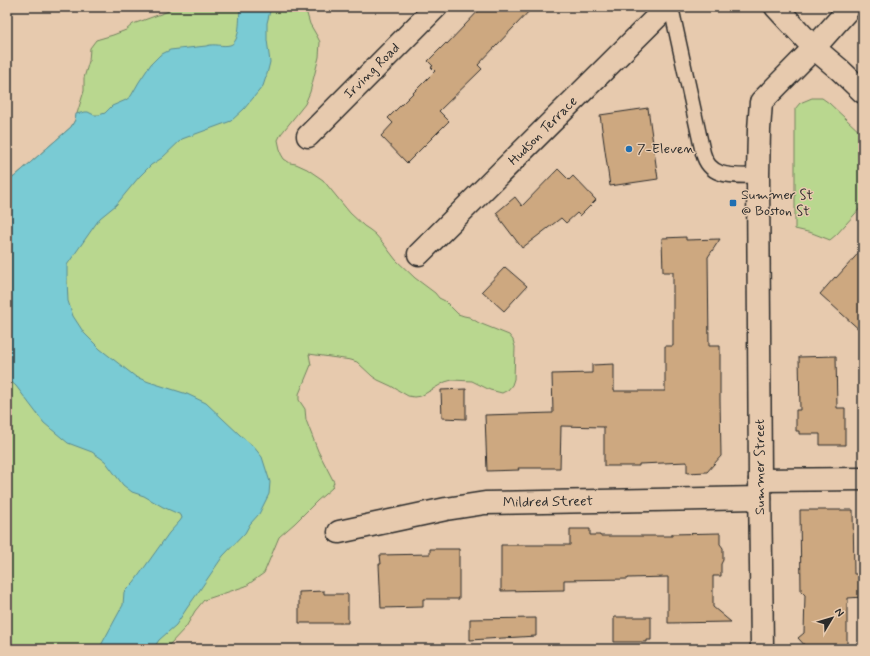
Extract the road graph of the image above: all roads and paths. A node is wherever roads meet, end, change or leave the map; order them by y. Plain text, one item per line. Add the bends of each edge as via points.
1 (436, 7) edge
2 (667, 7) edge
3 (671, 7) edge
4 (776, 7) edge
5 (849, 7) edge
6 (814, 48) junction
7 (863, 92) edge
8 (308, 136) dead end
9 (758, 176) junction
10 (419, 254) dead end
11 (863, 479) edge
12 (760, 489) junction
13 (339, 532) dead end
14 (762, 649) edge

1 - 8 street, Irving Road
2 - 10 street, Hudson Terrace
3 - 9 lane via 706,162 721,173
4 - 6 street
5 - 6 street, Summer Street
6 - 7 street
6 - 9 street, Summer Street via 761,102
9 - 12 street, Summer Street
11 - 12 street, Mildred Street
12 - 13 street, Mildred Street via 485,503 446,508
12 - 14 street, Summer Street

